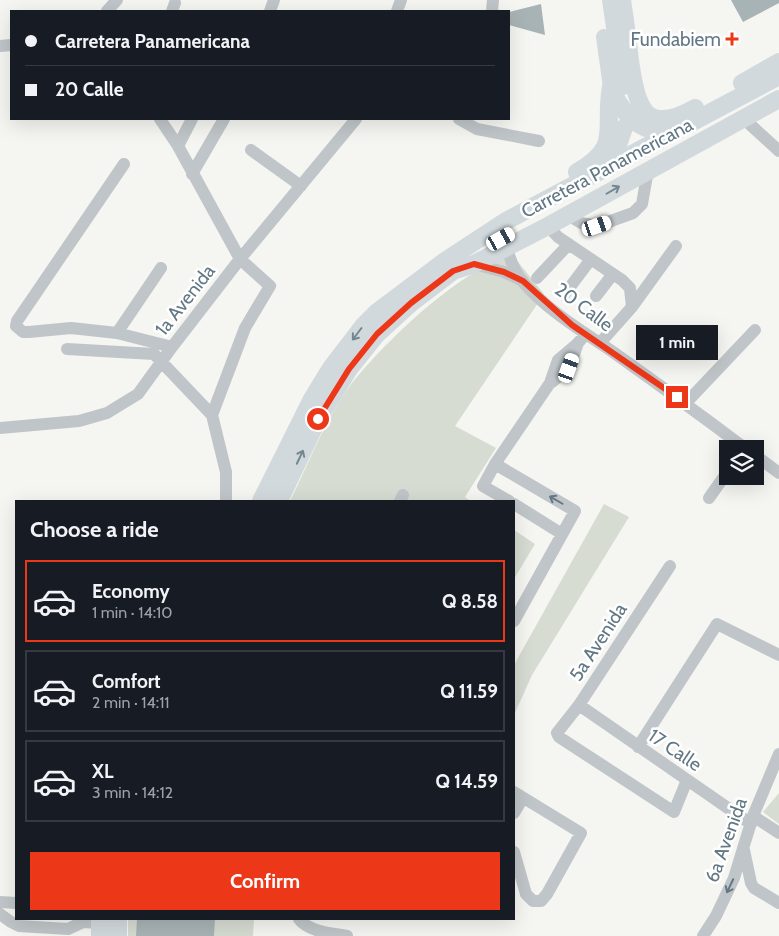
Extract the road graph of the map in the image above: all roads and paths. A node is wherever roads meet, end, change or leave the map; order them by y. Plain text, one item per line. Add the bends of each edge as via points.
1 (117, 0) edge
2 (600, 0) edge
3 (610, 0) edge
4 (622, 0) edge
5 (108, 10) edge
6 (779, 62) edge
7 (779, 76) edge
8 (617, 87) junction
9 (779, 87) edge
10 (779, 99) edge
11 (743, 118) junction
12 (161, 120) edge
13 (191, 120) edge
14 (223, 120) edge
15 (355, 120) edge
16 (461, 120) edge
17 (624, 128) dead end
18 (539, 141) dead end
19 (178, 146) junction
20 (251, 150) dead end
21 (779, 151) edge
22 (124, 164) dead end
23 (648, 170) junction
24 (192, 174) junction
25 (301, 186) junction
26 (568, 215) junction
27 (548, 226) junction
28 (569, 244) junction
29 (676, 246) dead end
30 (507, 248) junction
31 (240, 259) junction
32 (591, 259) junction
33 (474, 264) junction
34 (161, 268) dead end
35 (453, 271) junction
36 (613, 274) junction
37 (537, 278) dead end
38 (523, 281) junction
39 (564, 295) dead end
40 (596, 296) dead end
41 (632, 307) junction
42 (376, 313) junction
43 (755, 330) dead end
44 (117, 333) junction
45 (586, 334) junction
46 (600, 343) junction
47 (172, 347) junction
48 (67, 349) dead end
49 (162, 362) junction
50 (685, 404) junction
51 (212, 415) junction
52 (0, 428) edge
53 (733, 440) edge
54 (764, 462) edge
55 (495, 464) junction
56 (779, 473) edge
57 (719, 484) edge
58 (287, 493) edge
59 (710, 498) dead end
60 (226, 500) edge
61 (262, 500) edge
62 (507, 500) edge
63 (515, 505) edge
64 (562, 534) junction
65 (670, 566) dead end
66 (515, 619) edge
67 (779, 655) edge
68 (579, 706) junction
69 (638, 747) junction
70 (779, 754) edge
71 (687, 780) junction
72 (518, 795) edge
73 (515, 808) edge
74 (752, 820) junction
75 (779, 833) edge
76 (743, 848) junction
77 (515, 856) edge
78 (0, 902) edge
79 (15, 903) edge
80 (779, 903) edge
81 (0, 914) edge
82 (118, 920) edge
83 (100, 926) edge
84 (302, 926) edge
85 (118, 936) edge
86 (347, 936) edge
87 (703, 936) edge

1 - 5 street
2 - 8 main road
3 - 8 main road
4 - 6 highway via 635,92 643,110 658,119 680,117
7 - 42 highway, Carretera Panamericana via 506,221 445,261
8 - 9 highway via 616,100 630,117 660,132 681,130 719,117
8 - 42 highway via 608,101 608,140 599,157 582,170 458,239 404,281
10 - 11 highway, Carretera Panamericana
11 - 21 street
11 - 23 highway, Carretera Panamericana
12 - 19 street
13 - 19 street
14 - 24 street
15 - 25 street, 1a Avenida
16 - 18 street via 477,129
17 - 35 highway via 614,158 595,184 581,195 477,252
19 - 24 street
20 - 25 street
22 - 44 street via 17,321 18,329 29,332 71,328
26 -> 23 highway, Carretera Panamericana
23 - 26 street via 642,204 633,213 597,226 581,223
24 - 31 street
25 - 31 street, 1a Avenida
26 - 27 highway, Carretera Panamericana
27 - 28 street
27 - 30 highway, Carretera Panamericana
28 - 32 street
28 - 37 street
29 - 41 street
30 - 33 highway, Carretera Panamericana
30 - 38 street, 20 Calle via 511,262
31 - 47 street, 1a Avenida
31 - 51 street via 270,286 245,328
32 - 36 street
32 - 39 street
33 - 35 highway, Carretera Panamericana
33 - 38 street, 20 Calle
34 - 44 street
58 -> 35 highway, Carretera Panamericana via 318,419 349,369 377,334
36 - 40 street
36 - 41 street via 630,288
38 - 45 street, 20 Calle
41 - 46 street
42 -> 61 highway, Carretera Panamericana via 331,368 312,399
43 - 50 street
44 - 47 street
45 - 46 street, 20 Calle
45 - 55 street via 577,344 569,368 550,383
46 - 50 street, 20 Calle
47 - 49 street, 1a Avenida
48 - 49 street via 154,354
49 - 51 street
49 - 52 street, 1a Avenida via 138,394 106,413 78,421
50 - 53 street, 20 Calle
51 - 60 street via 226,472
54 - 56 street
55 - 62 street via 483,486
64 -> 55 street via 575,511
57 - 59 street
63 - 64 street
64 - 66 street
65 - 68 street, 5a Avenida
67 - 69 street via 717,624
68 - 69 street, 17 Calle
68 - 71 street, 5a Avenida via 557,733 558,737 674,812
69 - 71 street, 17 Calle
70 - 74 street, 6a Avenida
71 - 74 street, 17 Calle
72 - 73 street
72 - 77 street via 581,833 541,901 533,901 526,894
74 - 75 street, 17 Calle
74 - 76 street, 6a Avenida
76 - 80 street via 750,883
76 -> 87 street, 6a Avenida via 734,878
78 - 79 street
81 - 83 street via 20,926 68,929 83,922
82 - 85 highway
84 - 86 street

